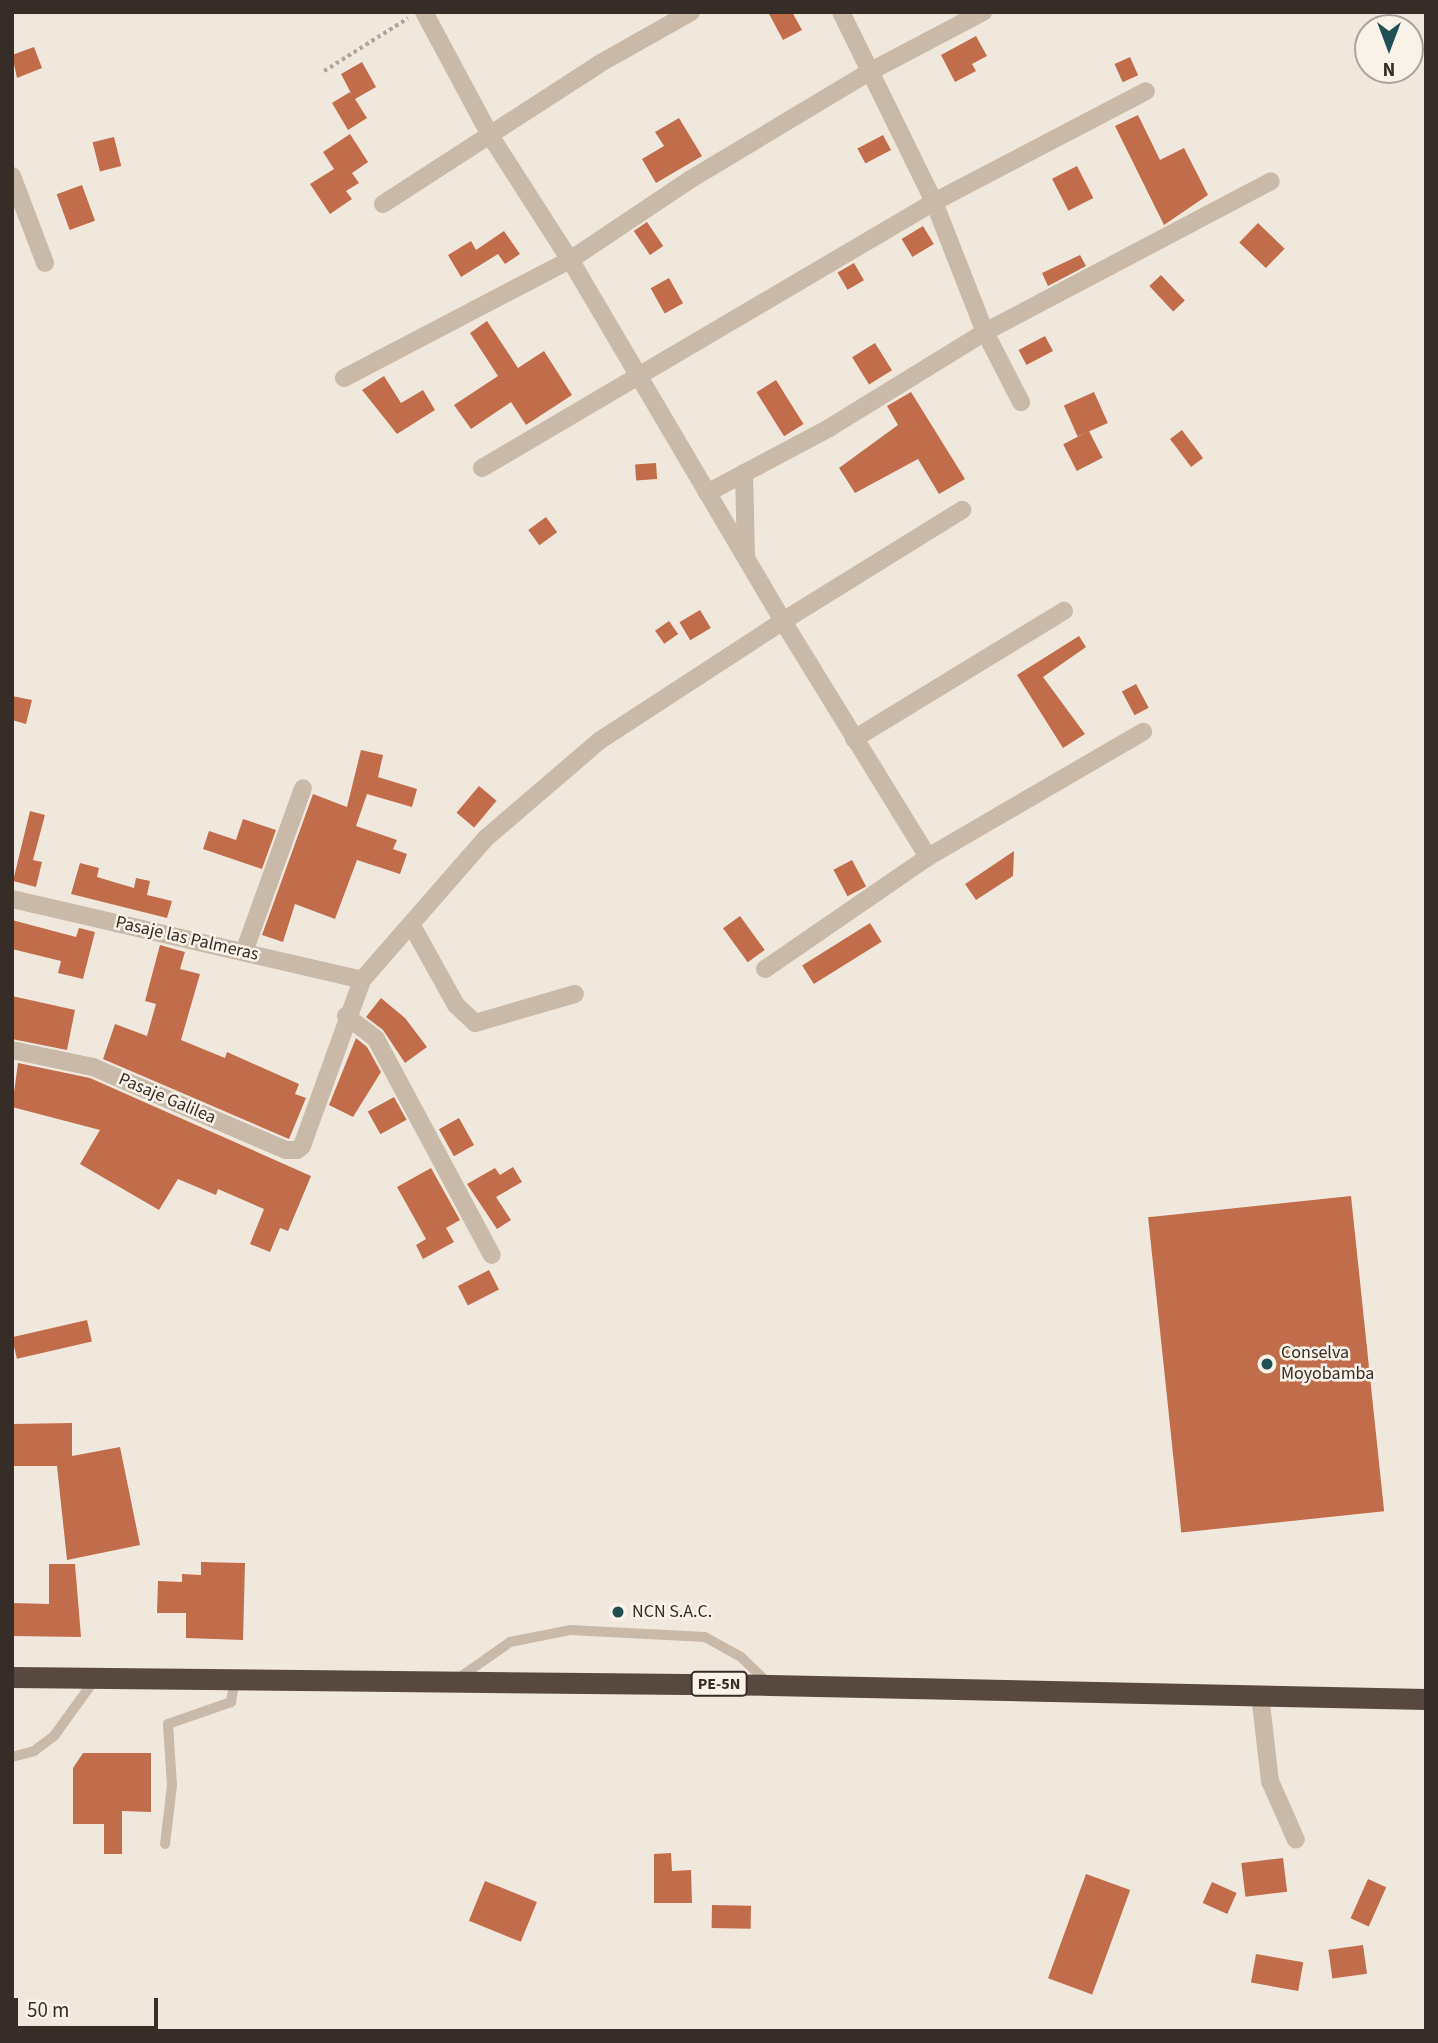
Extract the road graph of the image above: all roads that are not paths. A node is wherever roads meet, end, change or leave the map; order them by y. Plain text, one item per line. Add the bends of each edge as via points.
1 (424, 12) edge
2 (691, 12) edge
3 (841, 12) edge
4 (983, 12) edge
5 (871, 71) junction
6 (1146, 91) dead end
7 (491, 137) junction
8 (12, 176) edge
9 (1271, 181) dead end
10 (934, 202) junction
11 (383, 204) dead end
12 (570, 260) junction
13 (45, 263) dead end
14 (985, 332) junction
15 (344, 378) dead end
16 (638, 378) junction
17 (1021, 402) dead end
18 (482, 468) dead end
19 (744, 473) junction
20 (707, 493) junction
21 (962, 510) dead end
22 (746, 559) junction
23 (1064, 611) dead end
24 (783, 621) junction
25 (1143, 732) dead end
26 (854, 739) junction
27 (303, 788) dead end
28 (928, 857) junction
29 (12, 900) edge
30 (411, 924) junction
31 (244, 952) junction
32 (765, 970) dead end
33 (362, 981) junction
34 (575, 994) dead end
35 (346, 1016) junction
36 (12, 1049) edge
37 (492, 1255) dead end
38 (12, 1677) edge
39 (96, 1678) junction
40 (235, 1679) junction
41 (454, 1681) junction
42 (769, 1685) junction
43 (1260, 1695) junction
44 (1426, 1699) edge
45 (12, 1757) edge
46 (1296, 1840) dead end
47 (165, 1844) dead end

1 - 7 street
2 - 7 street via 599,64
3 - 5 street
4 - 5 street
5 - 10 street
5 - 12 street via 691,178
6 - 10 street
7 - 11 street
7 - 12 street
8 - 13 street
9 - 14 street
10 - 14 street
10 - 16 street
12 - 15 street
12 - 16 street
14 - 17 street
14 - 19 street via 829,428
16 - 18 street
16 - 20 street
19 - 20 street
19 - 22 street
20 - 22 street
21 - 24 street
22 - 24 street
23 - 26 street
24 - 26 street
24 - 30 street via 599,741 486,838
25 - 28 street
26 - 28 street
27 - 31 street
28 - 32 street
29 - 31 street, Pasaje las Palmeras
30 - 33 street
30 - 34 street via 456,1005 475,1023
31 - 33 street, Pasaje las Palmeras
33 - 35 street
35 - 36 street, Pasaje Galilea via 302,1146 286,1150 93,1067
35 - 37 street via 376,1039
38 - 39 highway, PE-5N
39 - 40 highway, PE-5N
39 - 45 lane via 54,1736 34,1751
40 - 41 highway, PE-5N
40 - 47 lane via 231,1702 168,1724 171,1798
41 - 42 highway, PE-5N
41 - 42 lane via 510,1642 570,1630 705,1637 741,1657
42 - 43 highway, PE-5N
43 - 44 highway, PE-5N
43 - 46 street via 1269,1780

